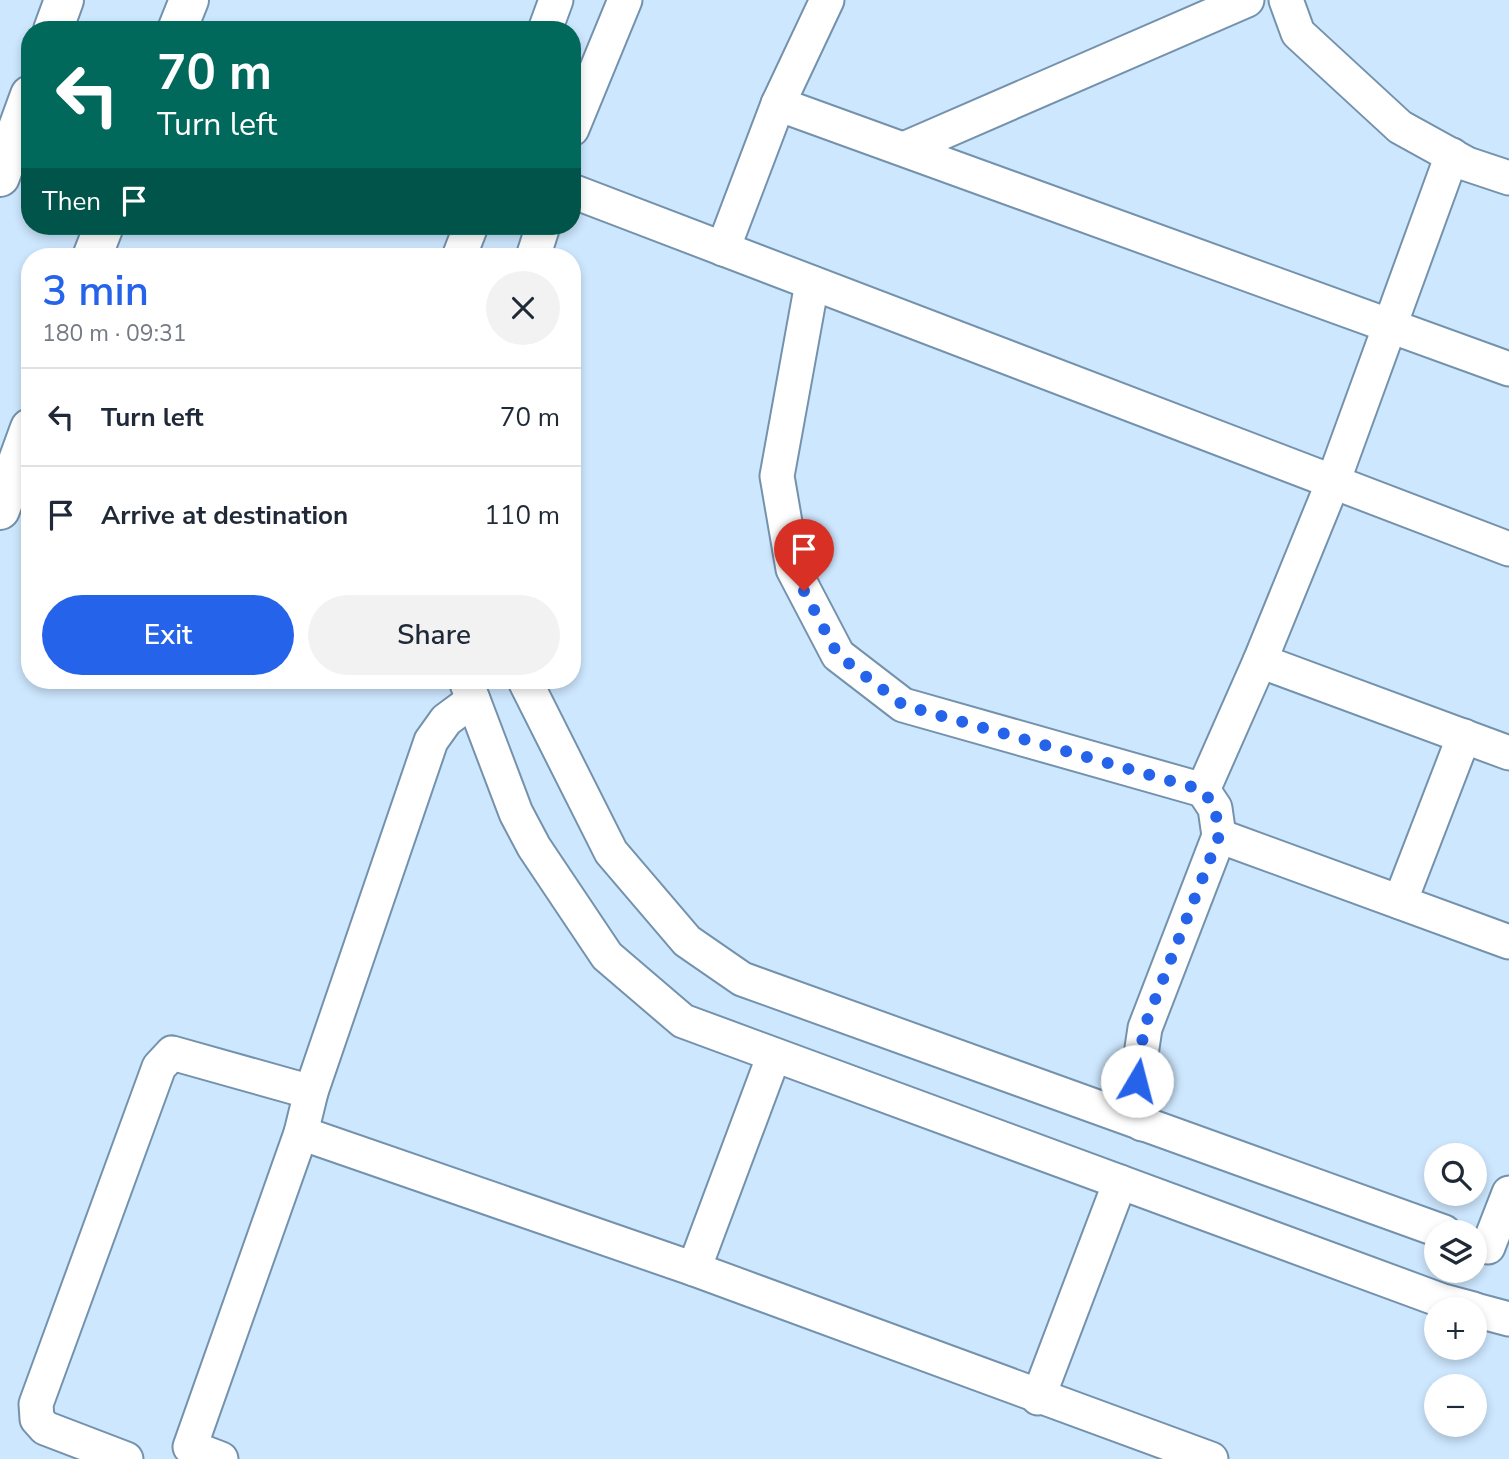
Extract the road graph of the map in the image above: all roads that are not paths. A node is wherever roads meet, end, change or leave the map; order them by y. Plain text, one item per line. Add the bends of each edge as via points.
1 (64, 0) edge
2 (189, 0) edge
3 (556, 0) edge
4 (625, 0) edge
5 (827, 0) edge
6 (1247, 0) edge
7 (1286, 0) edge
8 (56, 21) edge
9 (181, 21) edge
10 (548, 21) edge
11 (778, 104) junction
12 (581, 107) edge
13 (21, 120) edge
14 (904, 149) junction
15 (1452, 155) junction
16 (0, 177) edge
17 (1509, 178) edge
18 (581, 194) edge
19 (723, 249) junction
20 (812, 283) junction
21 (1388, 325) junction
22 (1509, 369) edge
23 (21, 453) edge
24 (1333, 482) junction
25 (0, 510) edge
26 (1509, 549) edge
27 (1260, 661) junction
28 (528, 689) edge
29 (470, 690) edge
30 (1464, 736) junction
31 (1509, 753) edge
32 (1203, 790) junction
33 (1219, 836) junction
34 (1400, 902) junction
35 (1509, 942) edge
36 (774, 1055) junction
37 (311, 1092) junction
38 (1142, 1124) junction
39 (301, 1133) junction
40 (1120, 1182) junction
41 (1509, 1193) edge
42 (1424, 1225) edge
43 (1491, 1248) edge
44 (694, 1269) junction
45 (1441, 1297) edge
46 (1487, 1313) edge
47 (1509, 1319) edge
48 (1038, 1398) junction
49 (184, 1453) edge
50 (126, 1459) edge
51 (221, 1459) edge
52 (1210, 1459) edge

1 - 8 main road
2 - 9 main road
3 - 10 street
4 - 12 street
5 - 11 street
6 - 14 street
7 - 15 street via 1298,33 1400,127
11 - 14 street
11 - 19 street
13 - 16 main road
14 - 21 street
15 - 17 street
15 - 21 street
18 - 19 street
19 - 20 street
20 - 24 street
20 - 32 street via 776,475 793,569 838,655 903,705
21 - 22 street
21 - 24 street
23 - 25 main road
24 - 26 street
24 - 27 street
27 - 30 street
27 - 32 street
28 - 38 street via 611,852 687,941 742,979
29 - 36 street via 516,813 607,956 683,1021
29 - 37 street via 431,741
30 - 31 street
30 - 34 street
32 - 33 street via 1215,808
33 - 34 street
33 - 38 street via 1144,1028 1137,1081
34 - 35 street
36 - 40 street
36 - 44 street
37 - 39 street
37 - 50 street via 186,1054 172,1052 159,1067 36,1404 37,1419 45,1428
38 - 42 street
39 - 44 street
39 - 49 street
40 - 45 street
40 - 48 street
41 - 43 street
44 - 48 street
46 - 47 street
48 - 52 street
49 - 51 street

